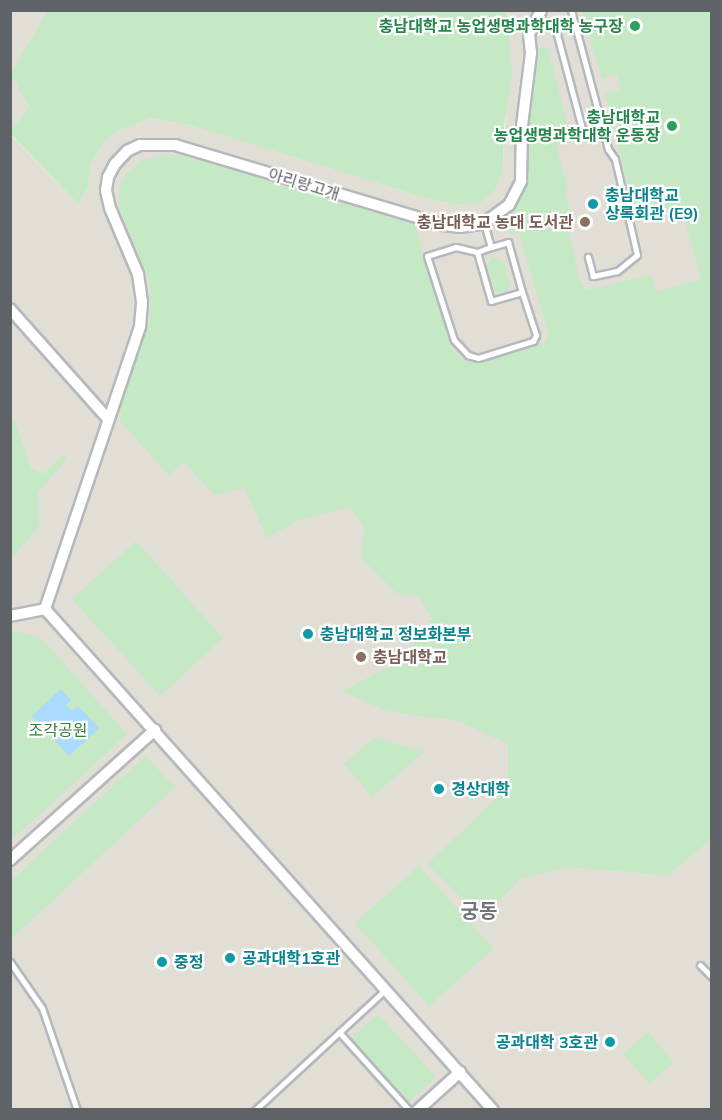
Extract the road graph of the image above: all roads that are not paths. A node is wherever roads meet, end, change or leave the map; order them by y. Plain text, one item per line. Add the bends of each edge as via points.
1 (541, 10) edge
2 (571, 10) edge
3 (574, 22) junction
4 (603, 127) junction
5 (484, 223) junction
6 (491, 247) junction
7 (477, 252) junction
8 (588, 257) dead end
9 (522, 292) junction
10 (10, 309) edge
11 (108, 419) junction
12 (45, 609) junction
13 (10, 616) edge
14 (155, 730) junction
15 (10, 860) edge
16 (10, 962) edge
17 (700, 965) dead end
18 (711, 977) edge
19 (386, 989) junction
20 (339, 1032) junction
21 (460, 1072) junction
22 (77, 1110) edge
23 (255, 1110) edge
24 (409, 1110) edge
25 (418, 1110) edge
26 (493, 1110) edge

1 - 5 street, 아리랑고개 via 529,40 521,181 509,205
2 - 3 lane
3 - 4 lane
3 - 4 lane via 555,27 583,132
4 - 8 lane via 608,149 615,159 637,255 617,271 593,276
5 - 6 lane
5 - 11 street, 아리랑고개 via 444,225 186,148 166,143 140,145 121,157 106,184 110,208 140,282 140,326
6 - 7 lane
6 - 9 lane via 508,242
7 - 9 lane via 491,301
7 - 9 lane via 456,247 427,256 454,340 468,355 478,358 533,341 536,336
10 - 11 street
11 - 12 street, 아리랑고개
12 - 13 street
12 - 14 street
14 - 15 street
14 - 19 street
16 - 22 lane via 42,1008
17 - 18 lane
19 - 20 lane
19 - 21 street
20 - 23 lane
20 - 24 lane
21 - 25 street
21 - 26 street

